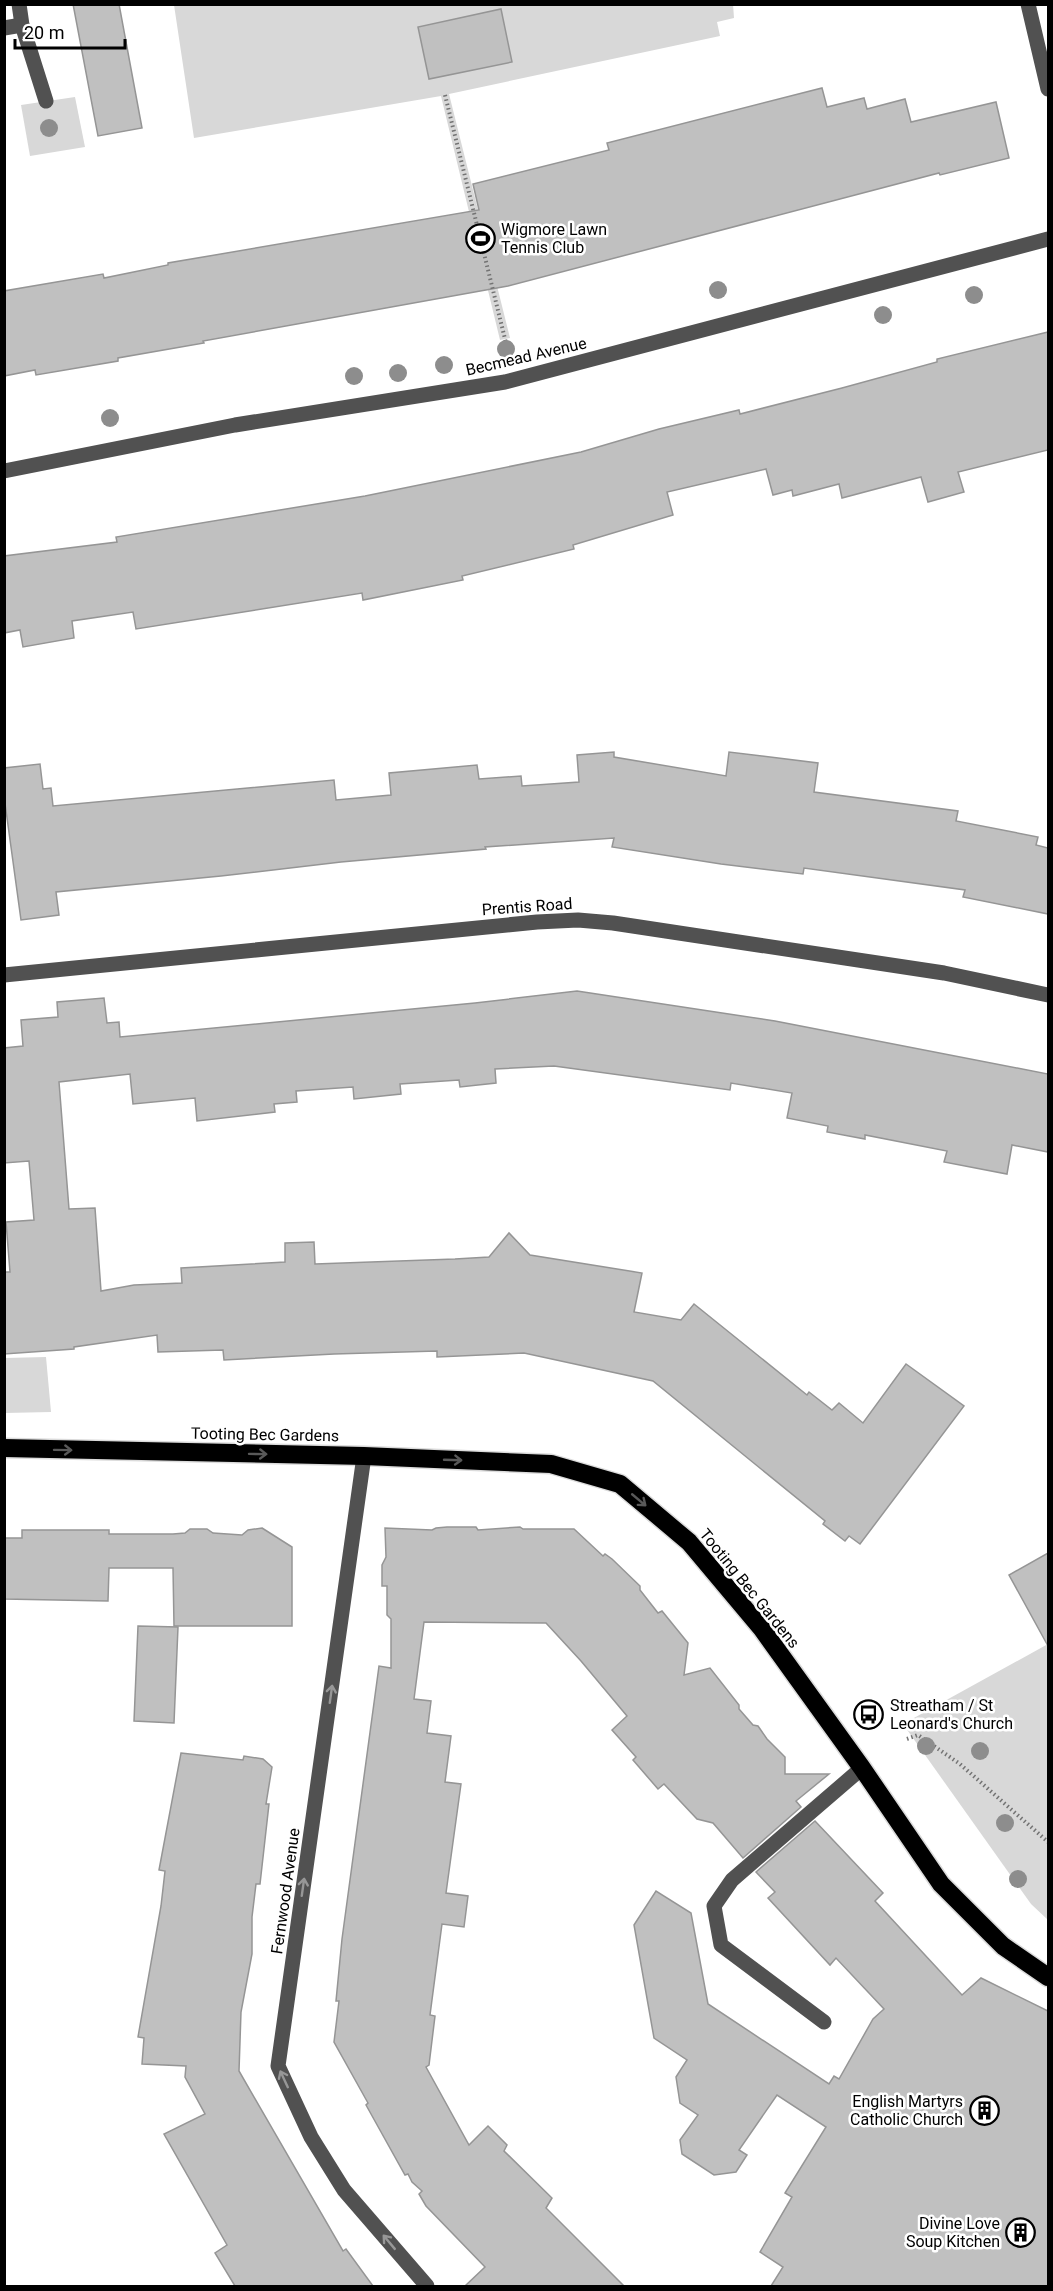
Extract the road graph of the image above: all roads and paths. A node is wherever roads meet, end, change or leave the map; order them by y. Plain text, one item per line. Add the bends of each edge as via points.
1 (19, 4) edge
2 (1028, 4) edge
3 (22, 25) junction
4 (4, 28) edge
5 (1048, 89) edge
6 (445, 95) dead end
7 (46, 101) dead end
8 (1048, 239) edge
9 (506, 343) dead end
10 (4, 471) edge
11 (4, 975) edge
12 (1048, 995) edge
13 (4, 1448) edge
14 (364, 1456) junction
15 (907, 1739) dead end
16 (862, 1768) junction
17 (1048, 1842) edge
18 (1048, 1977) edge
19 (824, 2022) dead end
20 (427, 2286) edge

1 - 3 street
2 - 5 street
3 - 4 street
3 - 7 street
6 - 9 path
8 - 10 street, Becmead Avenue via 505,382 235,425
11 - 12 street, Prentis Road via 578,920 944,973
13 -> 14 highway, Tooting Bec Gardens
14 -> 16 highway, Tooting Bec Gardens via 551,1464 620,1484 689,1542 762,1629
20 -> 14 street, Fernwood Avenue via 344,2190 311,2137 278,2066
15 - 17 path via 918,1735 960,1764
16 - 18 highway, Tooting Bec Gardens via 940,1884 1004,1946
16 - 19 street via 732,1880 714,1906 721,1945

